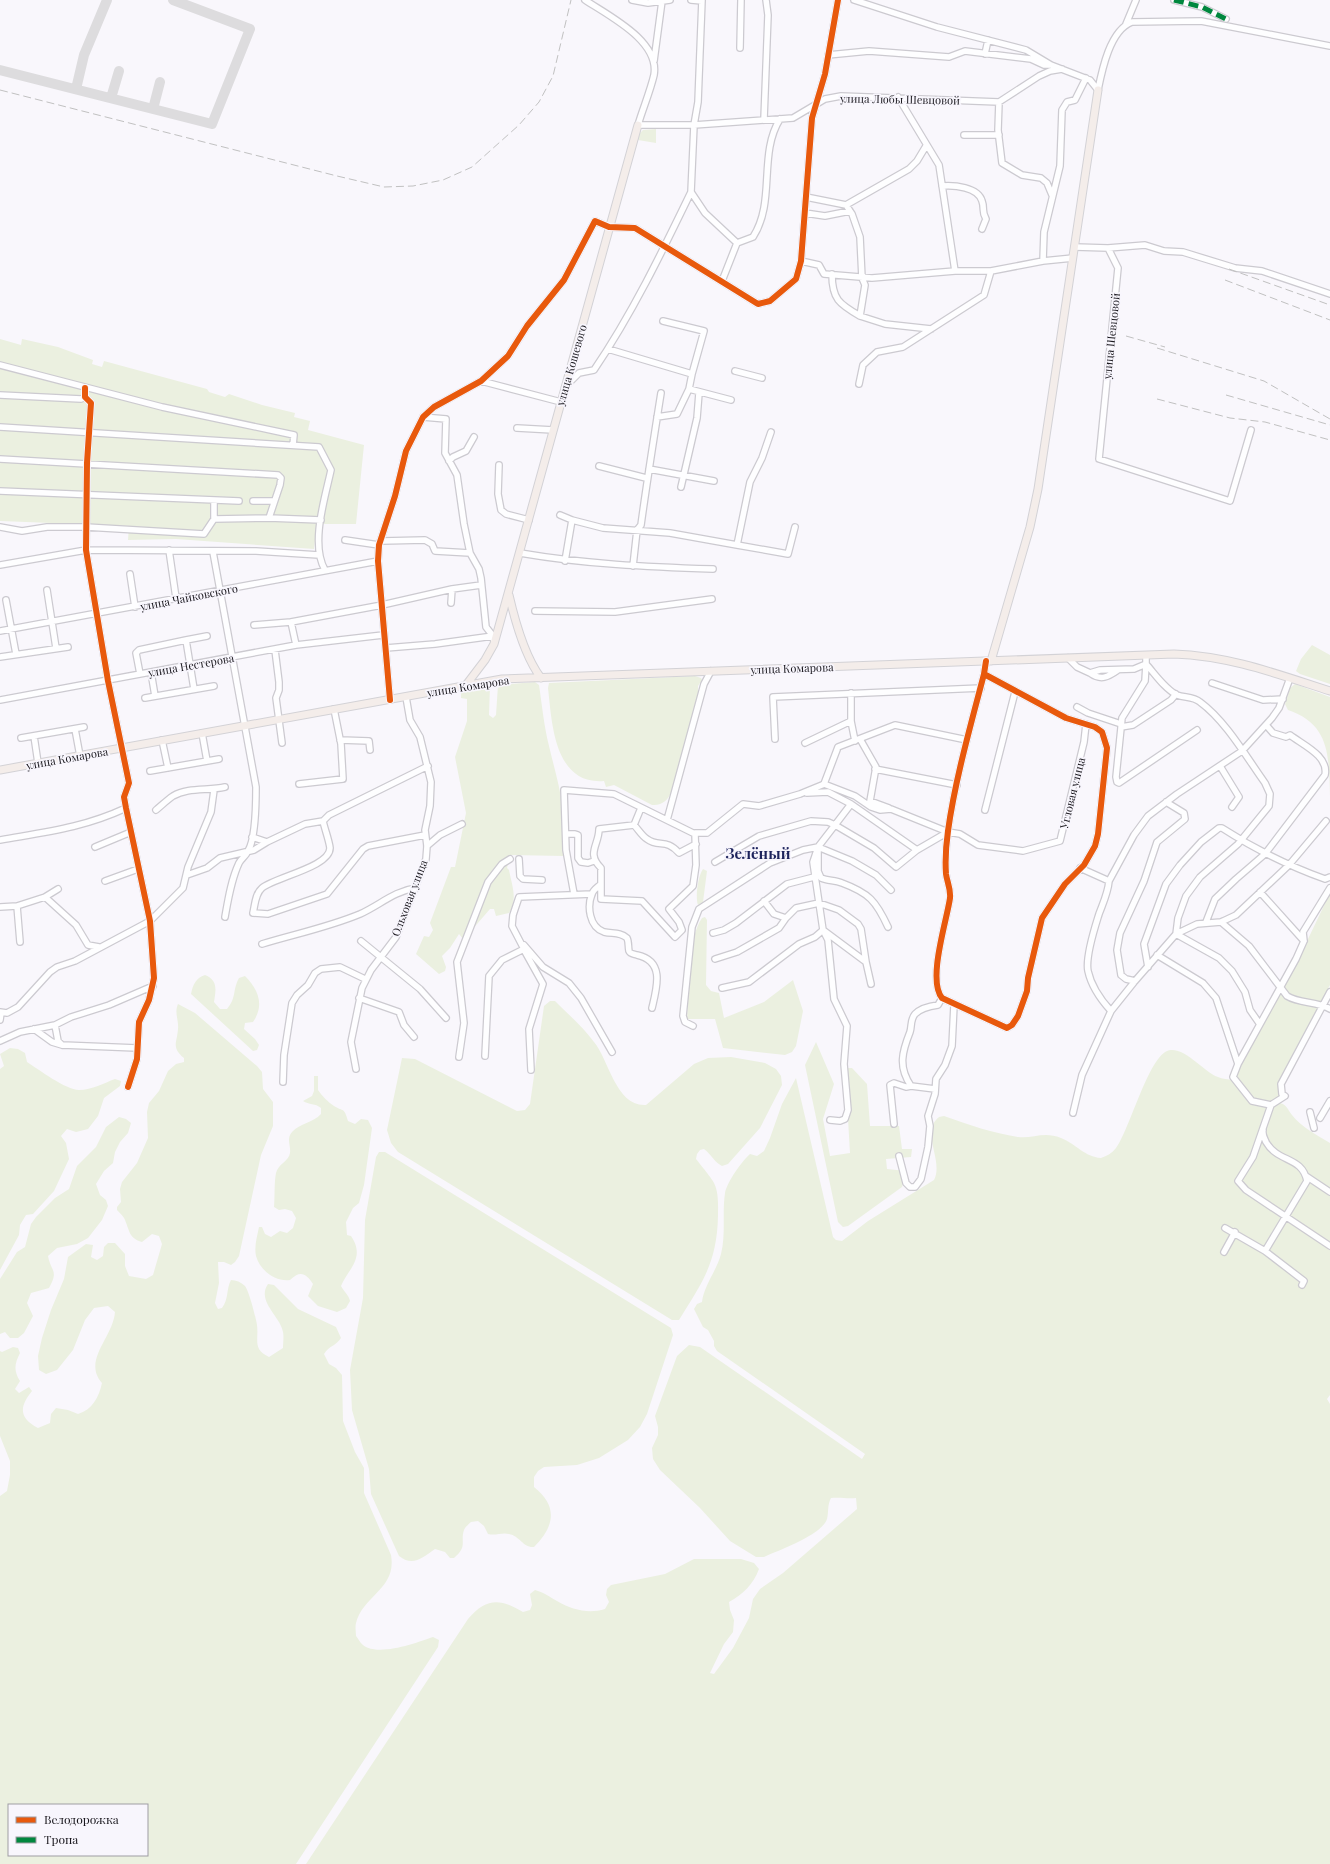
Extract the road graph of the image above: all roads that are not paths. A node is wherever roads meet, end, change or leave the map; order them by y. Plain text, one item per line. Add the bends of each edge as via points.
1 (585, 0) edge
2 (670, 0) edge
3 (691, 0) edge
4 (702, 0) edge
5 (741, 0) edge
6 (766, 0) edge
7 (854, 0) edge
8 (1136, 0) edge
9 (1174, 0) edge
10 (629, 1) edge
11 (662, 1) junction
12 (837, 1) edge
13 (1226, 20) dead end
14 (1126, 24) junction
15 (988, 40) junction
16 (1330, 46) edge
17 (740, 48) dead end
18 (985, 54) junction
19 (828, 55) junction
20 (654, 62) junction
21 (1051, 65) junction
22 (1062, 69) junction
23 (1102, 70) junction
24 (1088, 79) junction
25 (1098, 90) junction
26 (898, 97) junction
27 (999, 102) junction
28 (815, 106) junction
29 (764, 119) junction
30 (780, 119) junction
31 (694, 124) junction
32 (638, 125) junction
33 (964, 135) dead end
34 (999, 135) junction
35 (926, 146) junction
36 (942, 186) junction
37 (691, 192) junction
38 (1052, 195) junction
39 (806, 197) junction
40 (846, 204) junction
41 (850, 210) junction
42 (805, 213) junction
43 (610, 227) junction
44 (982, 229) dead end
45 (737, 244) junction
46 (665, 247) junction
47 (1075, 247) junction
48 (1108, 248) junction
49 (1073, 258) junction
50 (801, 261) junction
51 (1043, 261) junction
52 (955, 271) junction
53 (991, 271) junction
54 (832, 274) junction
55 (862, 278) junction
56 (722, 281) junction
57 (1330, 294) edge
58 (860, 316) junction
59 (663, 320) dead end
60 (931, 329) junction
61 (608, 349) junction
62 (0, 365) edge
63 (735, 371) dead end
64 (692, 374) junction
65 (762, 378) dead end
66 (481, 381) junction
67 (859, 384) dead end
68 (565, 387) junction
69 (85, 388) junction
70 (689, 389) junction
71 (661, 393) dead end
72 (699, 393) junction
73 (0, 395) edge
74 (85, 397) junction
75 (731, 400) dead end
76 (561, 402) junction
77 (657, 417) junction
78 (423, 418) junction
79 (0, 427) edge
80 (518, 428) dead end
81 (553, 430) junction
82 (1251, 430) dead end
83 (89, 432) junction
84 (771, 432) dead end
85 (474, 437) dead end
86 (293, 445) junction
87 (0, 459) edge
88 (450, 461) junction
89 (87, 463) junction
90 (499, 465) dead end
91 (599, 466) dead end
92 (649, 469) junction
93 (684, 475) junction
94 (646, 478) junction
95 (714, 481) dead end
96 (681, 486) dead end
97 (0, 491) edge
98 (87, 495) junction
99 (214, 500) junction
100 (239, 501) dead end
101 (253, 501) dead end
102 (274, 502) junction
103 (560, 515) dead end
104 (214, 518) junction
105 (269, 518) junction
106 (321, 520) junction
107 (529, 520) junction
108 (572, 520) junction
109 (0, 527) edge
110 (86, 527) junction
111 (795, 527) dead end
112 (637, 530) junction
113 (345, 540) dead end
114 (380, 543) junction
115 (737, 545) junction
116 (86, 550) junction
117 (169, 550) junction
118 (213, 552) junction
119 (470, 553) junction
120 (520, 553) junction
121 (319, 554) junction
122 (378, 561) junction
123 (565, 561) junction
124 (0, 565) edge
125 (633, 566) junction
126 (713, 569) dead end
127 (325, 570) junction
128 (130, 574) dead end
129 (481, 585) junction
130 (452, 589) junction
131 (47, 590) dead end
132 (219, 591) junction
133 (509, 592) junction
134 (176, 598) junction
135 (712, 599) dead end
136 (6, 600) dead end
137 (451, 603) dead end
138 (382, 605) junction
139 (135, 607) junction
140 (535, 611) dead end
141 (95, 614) junction
142 (52, 622) junction
143 (291, 622) junction
144 (254, 625) dead end
145 (11, 629) junction
146 (0, 631) edge
147 (383, 635) junction
148 (207, 636) dead end
149 (493, 636) junction
150 (186, 640) junction
151 (494, 644) junction
152 (296, 646) junction
153 (68, 647) dead end
154 (56, 648) junction
155 (386, 648) junction
156 (275, 650) junction
157 (16, 654) junction
158 (1146, 655) junction
159 (0, 657) edge
160 (231, 657) junction
161 (1068, 658) junction
162 (989, 661) junction
163 (1146, 664) junction
164 (190, 665) junction
165 (711, 671) junction
166 (151, 672) junction
167 (140, 674) junction
168 (984, 674) junction
169 (541, 678) junction
170 (1290, 678) junction
171 (108, 681) junction
172 (1212, 683) dead end
173 (466, 685) junction
174 (214, 686) dead end
175 (981, 688) junction
176 (194, 689) junction
177 (1330, 691) edge
178 (1015, 692) junction
179 (851, 693) junction
180 (1176, 694) junction
181 (155, 696) junction
182 (406, 697) junction
183 (145, 698) dead end
184 (1283, 699) junction
185 (0, 700) edge
186 (390, 700) junction
187 (1077, 707) dead end
188 (334, 709) junction
189 (278, 720) junction
190 (851, 721) junction
191 (1086, 724) junction
192 (1266, 725) junction
193 (244, 726) junction
194 (1121, 726) junction
195 (84, 728) dead end
196 (75, 729) junction
197 (1197, 730) dead end
198 (202, 733) junction
199 (34, 736) junction
200 (21, 738) dead end
201 (775, 739) dead end
202 (162, 740) junction
203 (340, 740) junction
204 (857, 740) junction
205 (968, 740) junction
206 (282, 743) dead end
207 (805, 743) dead end
208 (122, 749) junction
209 (370, 750) dead end
210 (1242, 751) junction
211 (80, 756) junction
212 (219, 759) dead end
213 (207, 761) junction
214 (38, 763) junction
215 (428, 766) junction
216 (1220, 766) junction
217 (168, 768) junction
218 (875, 769) junction
219 (0, 770) edge
220 (150, 771) dead end
221 (299, 784) dead end
222 (824, 784) junction
223 (958, 785) junction
224 (225, 787) dead end
225 (214, 790) junction
226 (800, 794) junction
227 (1166, 802) junction
228 (851, 804) junction
229 (1232, 807) dead end
230 (126, 808) junction
231 (641, 808) junction
232 (891, 809) junction
233 (156, 810) dead end
234 (985, 810) dead end
235 (667, 820) junction
236 (323, 821) junction
237 (1326, 821) dead end
238 (462, 824) dead end
239 (634, 825) junction
240 (835, 825) junction
241 (131, 832) junction
242 (948, 832) junction
243 (695, 833) junction
244 (566, 834) junction
245 (425, 835) junction
246 (252, 837) junction
247 (0, 840) edge
248 (1242, 840) junction
249 (267, 842) junction
250 (696, 844) junction
251 (94, 846) dead end
252 (427, 846) junction
253 (818, 847) junction
254 (917, 850) junction
255 (249, 851) junction
256 (1265, 854) junction
257 (510, 859) dead end
258 (519, 859) dead end
259 (594, 861) junction
260 (715, 862) dead end
261 (1289, 866) junction
262 (138, 868) junction
263 (1080, 868) junction
264 (188, 875) junction
265 (814, 877) junction
266 (1330, 878) edge
267 (542, 880) dead end
268 (105, 881) dead end
269 (1109, 881) junction
270 (600, 884) junction
271 (416, 888) junction
272 (1330, 888) edge
273 (58, 889) dead end
274 (892, 890) dead end
275 (1260, 892) junction
276 (574, 894) junction
277 (592, 894) junction
278 (45, 897) junction
279 (764, 901) junction
280 (819, 903) junction
281 (17, 906) junction
282 (0, 908) edge
283 (225, 917) dead end
284 (786, 918) junction
285 (150, 921) junction
286 (1206, 922) junction
287 (1221, 922) junction
288 (888, 926) dead end
289 (823, 930) junction
290 (713, 933) dead end
291 (1176, 934) junction
292 (361, 941) dead end
293 (521, 941) junction
294 (1304, 941) junction
295 (20, 942) dead end
296 (262, 944) dead end
297 (100, 947) junction
298 (524, 949) junction
299 (1158, 955) junction
300 (381, 956) junction
301 (715, 959) dead end
302 (866, 962) junction
303 (1148, 967) junction
304 (365, 979) junction
305 (1135, 981) junction
306 (871, 984) dead end
307 (153, 986) junction
308 (722, 988) dead end
309 (1280, 988) junction
310 (1330, 992) edge
311 (359, 998) junction
312 (942, 998) junction
313 (954, 1005) junction
314 (1323, 1005) junction
315 (652, 1008) dead end
316 (1330, 1009) edge
317 (1111, 1011) junction
318 (1, 1012) edge
319 (446, 1018) dead end
320 (0, 1020) edge
321 (1259, 1023) junction
322 (55, 1025) junction
323 (693, 1026) dead end
324 (34, 1029) junction
325 (414, 1037) dead end
326 (0, 1041) edge
327 (62, 1045) junction
328 (136, 1048) junction
329 (612, 1052) dead end
330 (484, 1056) dead end
331 (459, 1057) dead end
332 (1238, 1064) junction
333 (356, 1069) dead end
334 (531, 1070) dead end
335 (283, 1082) dead end
336 (911, 1086) junction
337 (128, 1087) dead end
338 (935, 1089) junction
339 (1330, 1101) edge
340 (1271, 1105) junction
341 (1310, 1112) dead end
342 (1073, 1113) dead end
343 (1320, 1118) dead end
344 (830, 1120) dead end
345 (894, 1124) dead end
346 (1263, 1126) junction
347 (1314, 1128) dead end
348 (899, 1156) dead end
349 (1306, 1176) junction
350 (1330, 1192) edge
351 (1286, 1218) junction
352 (1224, 1228) dead end
353 (1235, 1232) junction
354 (1330, 1246) edge
355 (1264, 1251) junction
356 (1224, 1252) dead end
357 (1302, 1286) dead end

1 - 20 street via 642,40
2 - 11 street
3 - 4 street
4 - 31 street via 698,102
5 - 17 street
6 - 29 street via 768,15
7 - 15 street via 937,27
8 - 14 street
9 - 13 street via 1202,6
10 - 11 street
11 - 20 street, улица Кошевого
12 - 19 street
14 - 16 street via 1201,21
14 - 23 street via 1107,54
15 - 18 street
15 - 21 street via 1026,50
18 - 19 street via 965,51 949,57 869,51
18 - 21 street via 1031,59 1044,66
19 - 28 street
20 - 32 street, улица Кошевого via 654,74
21 - 22 street
22 - 24 street
22 - 27 street via 1038,76
23 - 24 street
23 - 25 street
24 - 25 street
24 - 38 street via 1075,100 1067,102 1062,110 1060,166
25 - 47 main road
26 - 27 street, улица Любы Шевцовой
26 - 28 street, улица Любы Шевцовой via 841,96 825,99
26 - 35 street
27 - 34 street
28 - 30 street, улица Любы Шевцовой via 793,118
28 - 39 street
29 - 30 street, улица Любы Шевцовой
29 - 31 street, улица Любы Шевцовой
30 - 45 street via 771,136 763,213 753,237
31 - 32 street, улица Любы Шевцовой
31 - 37 street
32 - 43 main road, улица Кошевого
33 - 34 street
34 - 38 street via 1003,165 1022,175 1041,178 1047,183
35 - 36 street via 938,166
35 - 40 street via 909,169
36 - 44 street via 965,187 981,198 982,214 986,219
36 - 52 street
37 - 45 street via 705,213
37 - 46 street
38 - 51 street via 1044,232
39 - 40 street
39 - 42 street
40 - 41 street
41 - 42 street via 825,216
41 - 55 street via 860,236
42 - 50 street
43 - 46 street via 635,228
43 - 66 street via 595,221 564,280 527,326 508,356
43 - 68 main road, улица Кошевого
45 - 56 street
46 - 56 street
46 - 61 street
47 - 48 street
47 - 49 main road
48 - 57 street via 1146,245 1164,251 1183,252 1235,268 1262,271
48 - 82 street, улица Шевцовой via 1118,268 1099,459 1230,501
49 - 51 street
49 - 162 main road via 1038,489 1030,527
50 - 54 street via 819,265 824,274
50 - 56 street via 796,279 770,301 758,304
51 - 53 street
52 - 53 street
52 - 55 street
53 - 60 street via 984,295
54 - 55 street
54 - 58 street via 833,293 843,306
55 - 58 street via 866,285
58 - 60 street via 885,324
59 - 64 street via 704,331
60 - 67 street via 903,347 877,352 863,366
61 - 64 street
61 - 68 street via 594,370 579,373
62 - 69 street
63 - 65 street
64 - 70 street
66 - 76 street
66 - 78 street via 434,407
68 - 76 main road, улица Кошевого
69 - 74 street
69 - 86 street via 294,435
70 - 72 street
70 - 77 street via 677,414
71 - 77 street
72 - 75 street
72 - 93 street via 698,418
73 - 74 street via 81,399
74 - 83 street via 91,403
76 - 81 main road, улица Кошевого
77 - 92 street
78 - 88 street via 446,419 445,453
78 - 114 street via 406,451
79 - 83 street
80 - 81 street
81 - 107 main road, улица Кошевого
83 - 86 street
83 - 89 street
84 - 115 street via 750,482
85 - 88 street via 466,451
86 - 106 street via 319,447 331,470
87 - 89 street
88 - 119 street via 457,475
89 - 98 street
89 - 102 street via 278,475 281,478 280,485
90 - 107 street via 498,494 501,510 506,514
91 - 94 street
92 - 93 street
92 - 94 street
93 - 95 street
93 - 96 street
94 - 112 street via 641,525
97 - 98 street
98 - 99 street
98 - 110 street
99 - 100 street
99 - 104 street
101 - 102 street
102 - 105 street
103 - 108 street
104 - 105 street
104 - 110 street via 204,534
105 - 106 street
106 - 121 street
107 - 120 main road, улица Кошевого
108 - 112 street via 603,528
108 - 123 street
109 - 110 street via 22,531 47,527
110 - 116 street
111 - 115 street via 788,554
112 - 115 street
112 - 125 street
113 - 114 street
114 - 119 street via 425,540 432,544 435,551
114 - 122 street
116 - 117 street
116 - 124 street
116 - 141 street
117 - 118 street
117 - 134 street
118 - 121 street
118 - 132 street
119 - 129 street via 479,569
120 - 123 street
120 - 133 main road, улица Кошевого
121 - 127 street
122 - 127 street, улица Чайковского
122 - 138 street
123 - 125 street
125 - 126 street
127 - 132 street, улица Чайковского
128 - 139 street
129 - 130 street
129 - 149 street via 486,627
130 - 137 street
130 - 138 street
131 - 142 street
132 - 134 street, улица Чайковского
132 - 160 street
133 - 151 main road, улица Кошевого
133 - 169 main road via 513,611 532,663
134 - 139 street, улица Чайковского
135 - 140 street via 615,612
136 - 145 street
138 - 143 street
138 - 147 street
139 - 141 street, улица Чайковского
141 - 142 street, улица Чайковского
141 - 171 street
142 - 145 street, улица Чайковского
142 - 154 street
143 - 144 street
143 - 152 street
145 - 146 street, улица Чайковского
145 - 157 street
147 - 152 street, улица Нестерова
147 - 155 street
148 - 150 street
149 - 151 street
149 - 155 street
150 - 164 street
150 - 167 street via 139,650 136,653
151 - 173 main road, улица Кошевого
152 - 156 street, улица Нестерова
153 - 154 street
154 - 157 street
155 - 186 street
156 - 160 street, улица Нестерова
156 - 189 street via 279,682 276,698
157 - 159 street
158 - 161 main road, улица Комарова
158 - 163 street
158 - 170 main road, улица Комарова via 1197,655 1228,659
160 - 164 street, улица Нестерова
160 - 193 street
161 - 162 main road, улица Комарова
161 - 163 street via 1077,667 1090,673 1100,670 1134,669
162 - 165 main road, улица Комарова
162 - 168 street
163 - 180 street
163 - 194 street via 1145,681 1122,718
164 - 166 street, улица Нестерова
164 - 176 street
165 - 169 main road, улица Комарова
165 - 235 street via 704,684
166 - 167 street, улица Нестерова
166 - 181 street
167 - 171 street, улица Нестерова
168 - 175 street
168 - 178 street
169 - 173 main road, улица Комарова via 502,679
170 - 177 main road, улица Комарова
170 - 184 street
171 - 185 street, улица Нестерова
171 - 208 street
172 - 184 street via 1263,700
173 - 182 main road, улица Комарова
174 - 176 street
175 - 179 street
175 - 205 street
176 - 181 street
178 - 191 street via 1066,718
178 - 234 street
179 - 190 street
179 - 201 street via 773,698
180 - 194 street via 1171,700 1133,724
180 - 210 street via 1201,702
181 - 183 street
182 - 186 main road, улица Комарова
182 - 215 street, Ольховая улица via 410,720 420,737
184 - 192 street via 1280,708
186 - 188 main road, улица Комарова
187 - 194 street
188 - 189 main road, улица Комарова
188 - 203 street
189 - 193 main road, улица Комарова
189 - 206 street
190 - 204 street
190 - 207 street
191 - 242 street, Угловая улица via 1085,738 1060,841 1022,851 978,845 960,834
191 - 263 street via 1102,732 1107,748 1098,834 1091,854
192 - 210 street
192 - 256 street via 1275,734 1286,737 1290,735 1323,760 1326,772 1322,782
193 - 198 main road, улица Комарова
193 - 246 street via 256,787
194 - 197 street via 1116,777 1118,783
195 - 196 street
196 - 199 street
196 - 211 street
198 - 202 main road, улица Комарова
198 - 213 street
199 - 200 street
199 - 214 street
202 - 208 main road, улица Комарова
202 - 217 street
203 - 209 street via 369,741
203 - 221 street via 343,779
204 - 205 street via 895,725
204 - 218 street via 875,765
204 - 222 street via 838,747
205 - 223 street
208 - 211 main road, улица Комарова
208 - 230 street via 129,783 124,797
210 - 216 street
210 - 248 street via 1266,784 1271,799 1269,806
211 - 214 main road, улица Комарова
212 - 213 street
213 - 217 street
214 - 219 main road, улица Комарова
215 - 236 street via 329,815
215 - 245 street, Ольховая улица via 430,806
216 - 227 street
216 - 229 street via 1239,796
217 - 220 street
218 - 223 street
218 - 232 street via 870,801
222 - 226 street
222 - 232 street via 855,796 871,807 880,810
223 - 242 street
224 - 225 street
225 - 233 street via 195,790 174,796
225 - 264 street via 211,812 188,867
226 - 228 street via 828,792
226 - 243 street via 759,806 743,804 707,833
227 - 269 street via 1148,816 1134,835
227 - 305 street via 1184,814 1185,819 1157,842 1144,881 1120,933 1117,950 1121,975
228 - 240 street
228 - 254 street
230 - 241 street
230 - 247 street via 94,822
231 - 235 street
231 - 239 street
231 - 244 street via 614,794 564,790
232 - 242 street
235 - 243 street
236 - 245 street via 330,849 328,854 317,864 263,887 256,897 253,913 268,914 327,894 368,846
236 - 249 street via 304,824
237 - 261 street
238 - 252 street via 440,835
239 - 250 street via 647,839 656,843 666,843 679,853
239 - 259 street via 600,828 599,838 595,843
240 - 253 street
240 - 254 street via 874,848 896,867
240 - 260 street via 811,821 759,836
241 - 251 street
241 - 262 street
242 - 254 street
242 - 312 street via 946,875 950,895 937,972 938,991
243 - 250 street
244 - 259 street via 578,836 578,858 581,862
244 - 276 street via 566,850
245 - 252 street, Ольховая улица
246 - 249 street
246 - 255 street
248 - 256 street
248 - 291 street via 1200,877 1186,896 1178,918
248 - 303 street via 1219,828 1201,842 1180,865 1166,884 1144,944
249 - 255 street
250 - 270 street via 693,886 669,909 682,930 675,937 642,901 601,900
252 - 271 street, Ольховая улица via 426,859
253 - 265 street via 813,862
253 - 274 street via 852,861 876,875
253 - 288 street via 818,871 821,878 842,883 868,896 878,906
253 - 323 street via 770,863 699,909 692,927 683,1016 685,1022
255 - 264 street via 220,858 207,868
255 - 283 street via 238,865 228,896
256 - 261 street
256 - 286 street via 1215,899
257 - 331 street via 502,864 488,882 457,962 464,1023
258 - 267 street via 520,876 523,879
259 - 270 street via 601,868
261 - 266 street via 1325,879
261 - 275 street
262 - 268 street
262 - 285 street
263 - 269 street
263 - 313 street via 1065,884 1042,918 1028,978 1028,991 1012,1025 1005,1028
264 - 285 street via 183,888
265 - 279 street via 787,884
265 - 280 street
269 - 317 street via 1109,890 1089,951 1087,970 1102,1002
270 - 277 street
271 - 296 street via 403,890 362,913 321,928
271 - 300 street, Ольховая улица via 396,937
272 - 294 street via 1303,932
273 - 278 street
275 - 287 street via 1236,915
275 - 294 street
276 - 277 street
276 - 293 street via 519,897 512,926
277 - 315 street via 589,915 595,925 603,932 623,934 627,938 631,953 643,956 656,970 658,975
278 - 281 street
278 - 297 street via 76,925 88,945
279 - 284 street via 774,914
279 - 290 street via 736,923
280 - 284 street via 799,907
280 - 289 street
280 - 302 street via 839,910 858,924
281 - 282 street
281 - 295 street
284 - 301 street via 779,928 737,952
285 - 297 street
285 - 307 street
286 - 287 street
286 - 291 street
287 - 309 street via 1249,946
289 - 302 street
289 - 308 street via 815,937 799,944 749,982
289 - 344 street via 828,940 834,998 847,1026 844,1064 848,1110 845,1119
291 - 299 street
291 - 321 street via 1219,958 1232,970 1245,992 1250,1010
292 - 300 street
293 - 298 street
293 - 329 street via 543,967 569,983 581,998
294 - 309 street
297 - 318 street via 75,961 57,967 18,1007 7,1013
298 - 330 street via 502,960 489,976
298 - 334 street via 543,984 530,1030
299 - 303 street
299 - 332 street via 1204,983 1216,998
300 - 304 street, Ольховая улица
300 - 319 street via 420,989
302 - 306 street
303 - 305 street
304 - 311 street, Ольховая улица
304 - 335 street via 344,968 321,969 297,995 292,1003 284,1055
305 - 317 street
307 - 322 street
307 - 328 street via 138,1022
309 - 314 street via 1295,1000
309 - 321 street
310 - 314 street
311 - 325 street via 399,1012 404,1026
311 - 333 street, Ольховая улица via 351,1042
312 - 313 street
312 - 336 street via 938,1005 916,1013 911,1020 902,1068
313 - 338 street via 952,1046 936,1079
314 - 316 street
314 - 340 street via 1281,1084 1282,1094 1286,1096
317 - 342 street via 1082,1075
318 - 320 street
321 - 332 street
322 - 324 street
322 - 327 street via 58,1040
324 - 326 street
324 - 327 street via 52,1042
327 - 328 street
328 - 337 street via 137,1059
332 - 340 street via 1233,1077 1243,1092 1252,1101
336 - 338 street
336 - 345 street via 906,1087 894,1082 890,1084
338 - 348 street via 928,1116 928,1147 921,1179 914,1187 906,1183
339 - 343 street
340 - 346 street
341 - 347 street
346 - 349 street via 1262,1134 1269,1147 1280,1157 1296,1162 1306,1172
346 - 351 street via 1253,1158 1238,1181 1246,1190
349 - 350 street
349 - 351 street via 1307,1181
351 - 354 street
351 - 355 street
352 - 353 street
353 - 355 street
353 - 356 street
355 - 357 street via 1304,1281

